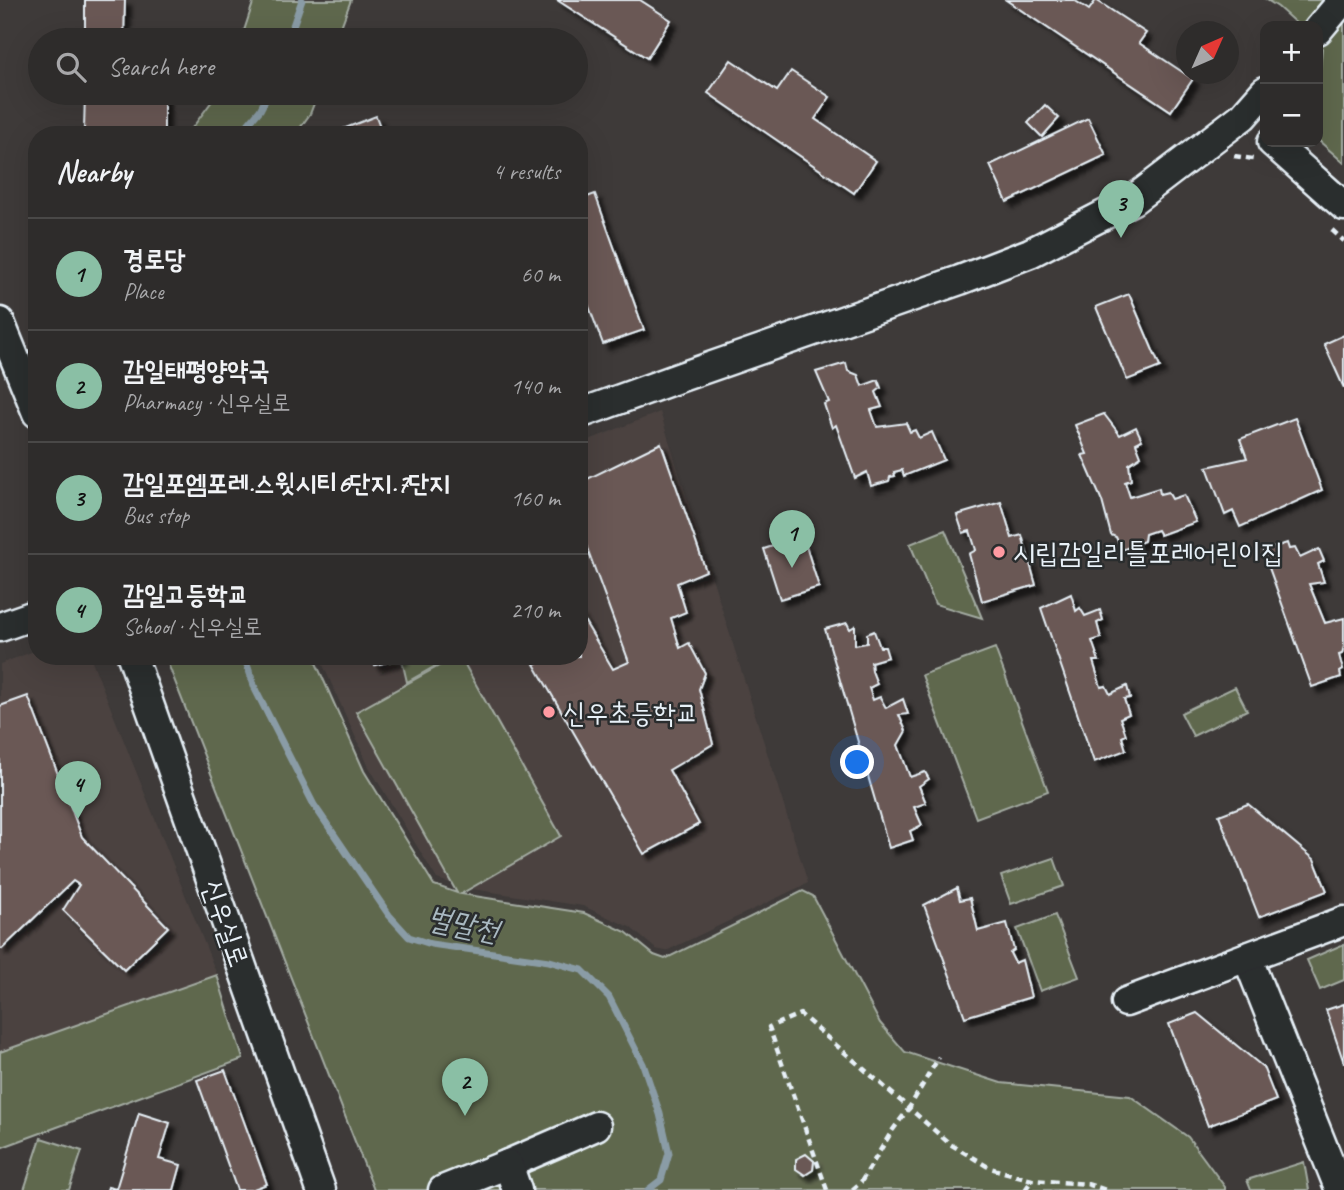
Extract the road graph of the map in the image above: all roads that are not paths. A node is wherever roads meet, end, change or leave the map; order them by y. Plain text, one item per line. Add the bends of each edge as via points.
1 (1343, 0) edge
2 (1323, 24) edge
3 (1260, 97) edge
4 (1243, 116) junction
5 (1260, 139) edge
6 (1266, 147) edge
7 (1334, 215) edge
8 (0, 322) edge
9 (28, 390) edge
10 (588, 411) edge
11 (28, 617) edge
12 (0, 627) edge
13 (135, 665) edge
14 (1344, 921) edge
15 (1247, 957) junction
16 (1126, 1002) dead end
17 (596, 1126) dead end
18 (512, 1177) edge
19 (321, 1190) edge
20 (443, 1190) edge
21 (1340, 1190) edge

1 - 2 street
3 - 4 street
4 - 5 street
4 - 10 street via 1133,200 1030,253
6 - 7 street
8 - 9 street
11 - 12 street
13 - 19 street, 신우실로
14 - 15 street
15 - 16 street
15 - 21 street
17 - 18 street
18 - 20 street

